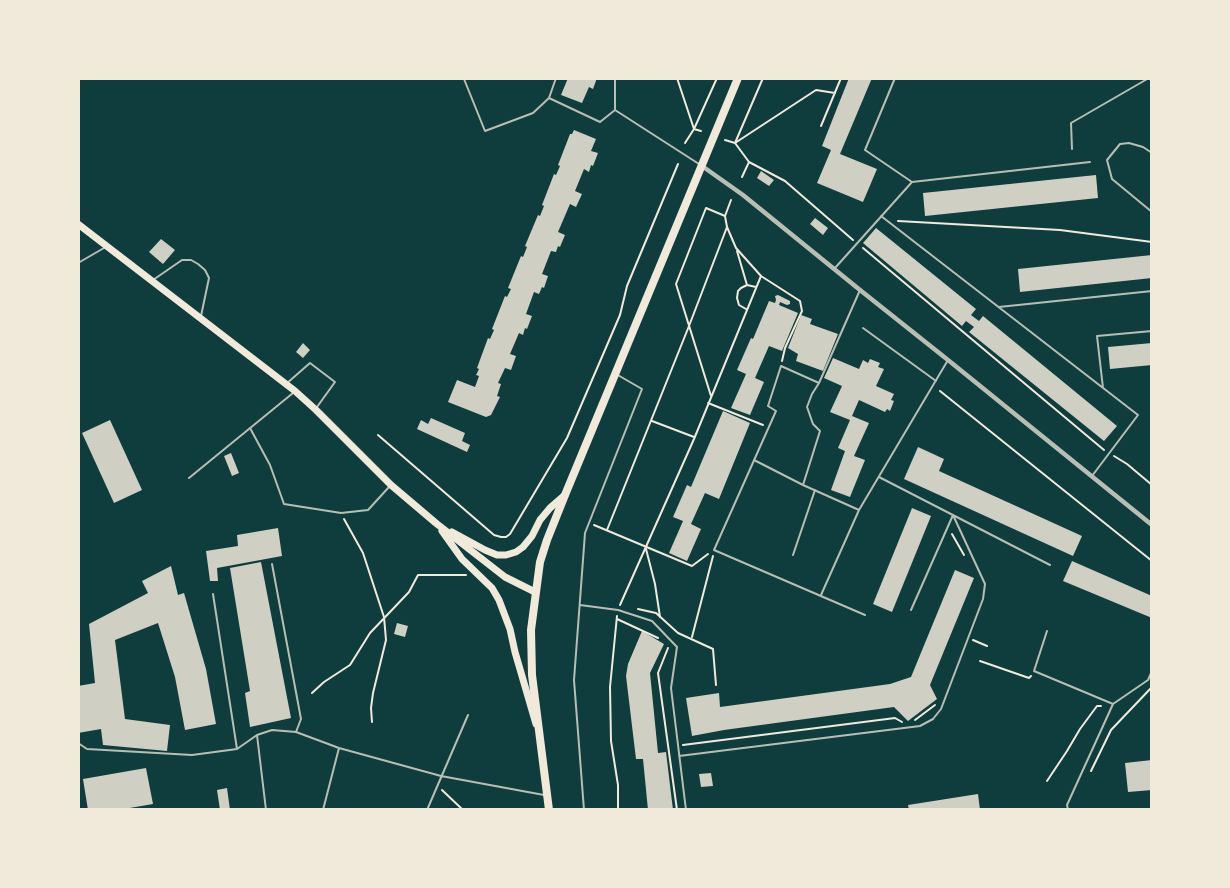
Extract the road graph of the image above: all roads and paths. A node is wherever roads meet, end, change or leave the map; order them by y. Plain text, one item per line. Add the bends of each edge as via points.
1 (466, 78) edge
2 (556, 78) edge
3 (615, 78) edge
4 (677, 78) edge
5 (717, 78) edge
6 (738, 78) edge
7 (763, 78) edge
8 (841, 78) edge
9 (895, 78) edge
10 (1149, 79) edge
11 (835, 93) junction
12 (549, 98) junction
13 (615, 110) junction
14 (821, 126) dead end
15 (694, 129) junction
16 (701, 131) dead end
17 (724, 140) dead end
18 (686, 143) dead end
19 (735, 143) junction
20 (1072, 149) dead end
21 (1152, 153) edge
22 (749, 162) junction
23 (1090, 162) dead end
24 (678, 164) dead end
25 (702, 166) junction
26 (742, 177) dead end
27 (912, 182) junction
28 (667, 191) junction
29 (674, 194) dead end
30 (731, 201) dead end
31 (1152, 212) edge
32 (725, 216) junction
33 (881, 216) junction
34 (78, 224) edge
35 (727, 227) junction
36 (1152, 242) edge
37 (857, 243) junction
38 (107, 246) junction
39 (736, 248) junction
40 (78, 263) edge
41 (835, 269) junction
42 (761, 276) junction
43 (152, 281) junction
44 (747, 285) junction
45 (756, 287) junction
46 (860, 290) junction
47 (1152, 291) edge
48 (999, 307) junction
49 (747, 309) junction
50 (201, 318) junction
51 (690, 326) junction
52 (863, 328) dead end
53 (1152, 331) edge
54 (948, 360) junction
55 (781, 366) junction
56 (616, 374) junction
57 (936, 381) junction
58 (819, 382) junction
59 (286, 384) junction
60 (1103, 388) junction
61 (295, 391) junction
62 (940, 392) dead end
63 (711, 396) junction
64 (708, 403) junction
65 (316, 410) junction
66 (651, 420) junction
67 (250, 428) junction
68 (769, 428) junction
69 (378, 435) dead end
70 (694, 437) junction
71 (1110, 453) junction
72 (754, 460) junction
73 (1092, 476) junction
74 (879, 477) junction
75 (189, 478) dead end
76 (1152, 484) edge
77 (391, 485) junction
78 (803, 485) junction
79 (815, 490) junction
80 (565, 495) junction
81 (859, 510) junction
82 (341, 513) junction
83 (953, 515) junction
84 (589, 522) junction
85 (437, 524) junction
86 (1152, 525) edge
87 (948, 526) junction
88 (607, 530) junction
89 (646, 547) junction
90 (714, 550) junction
91 (793, 555) dead end
92 (964, 556) dead end
93 (1152, 561) edge
94 (272, 564) dead end
95 (1050, 566) dead end
96 (468, 576) dead end
97 (535, 592) junction
98 (213, 594) dead end
99 (821, 596) junction
100 (579, 605) junction
101 (638, 609) dead end
102 (618, 610) junction
103 (911, 610) dead end
104 (865, 615) dead end
105 (660, 616) junction
106 (384, 617) junction
107 (616, 618) junction
108 (1047, 631) dead end
109 (659, 639) dead end
110 (691, 639) junction
111 (670, 644) dead end
112 (980, 661) dead end
113 (1029, 668) dead end
114 (1152, 670) edge
115 (1034, 671) junction
116 (1148, 680) junction
117 (1152, 682) edge
118 (716, 685) dead end
119 (1152, 687) edge
120 (312, 693) dead end
121 (938, 703) dead end
122 (1113, 704) junction
123 (468, 715) dead end
124 (914, 721) dead end
125 (372, 722) dead end
126 (908, 724) dead end
127 (296, 732) junction
128 (257, 735) junction
129 (539, 736) junction
130 (78, 743) edge
131 (683, 745) dead end
132 (339, 748) junction
133 (237, 749) junction
134 (679, 756) junction
135 (441, 776) junction
136 (1087, 778) dead end
137 (1047, 781) dead end
138 (437, 785) junction
139 (547, 795) junction
140 (266, 810) edge
141 (323, 810) edge
142 (428, 810) edge
143 (463, 810) edge
144 (549, 810) edge
145 (584, 810) edge
146 (618, 810) edge
147 (677, 810) edge
148 (686, 810) edge
149 (1068, 810) edge

1 - 12 lane via 485,130 533,113
2 - 12 lane
3 - 13 lane
4 - 15 path
5 - 15 path
6 - 25 main road
7 - 19 path
8 - 11 path
9 - 27 lane via 865,150
10 - 20 lane via 1071,123
11 - 14 path
11 - 19 path via 816,90
12 - 13 lane via 600,122
13 - 25 lane
15 - 16 path
15 - 18 path
17 - 19 path
19 - 22 path
21 - 31 lane via 1129,143 1120,144 1107,160 1112,179
22 - 26 path
22 - 37 path via 785,181
23 - 27 lane
24 - 28 path
25 - 41 street
25 - 56 main road
27 - 33 lane
28 - 29 path
28 - 69 path via 567,438 510,534 494,535
30 - 32 path
32 - 35 path
32 - 51 path via 706,208 676,284
33 - 36 path via 899,221 1060,230
33 - 37 lane
33 - 48 lane
34 - 38 main road
35 - 39 path
35 - 51 path
37 - 41 lane
37 - 71 path
38 - 40 lane
38 - 43 main road
39 - 42 path
39 - 44 path
41 - 46 street
42 - 45 path
42 - 55 path via 800,301 802,311
43 - 50 main road
43 - 50 lane via 182,260 198,264 209,278
44 - 45 path
44 - 49 path via 738,291 737,298 739,305
45 - 49 path
46 - 54 street
46 - 58 lane
47 - 48 lane
48 - 60 lane
49 - 63 path
50 - 59 main road
51 - 63 path
51 - 66 path
52 - 57 lane
53 - 60 lane via 1097,336
54 - 57 lane
54 - 73 street
55 - 58 lane
55 - 68 lane via 768,406 776,411
56 - 80 main road
56 - 84 lane via 642,389
57 - 74 lane
58 - 78 lane via 807,406 820,431
59 - 61 main road
59 - 65 lane via 310,363 335,382
60 - 71 lane via 1138,415
61 - 65 main road
61 - 67 lane
62 - 93 path
63 - 64 path
64 - 68 path
64 - 70 path
65 - 77 main road
66 - 70 path
66 - 88 path
67 - 75 lane
67 - 82 lane via 270,465 284,504
68 - 72 lane
70 - 89 path
71 - 73 lane
71 - 76 path
72 - 78 lane
72 - 90 lane
73 - 86 street
74 - 81 lane
74 - 83 lane
77 - 82 lane via 368,510
77 - 85 main road
78 - 79 lane
79 - 81 lane
79 - 91 lane
80 - 85 main road via 540,520 523,547 506,555 485,550
80 - 97 main road via 540,562
81 - 99 lane
82 - 106 path via 363,553
83 - 87 lane
83 - 95 lane
83 - 134 lane via 985,584 983,599 941,709 933,719 920,726
84 - 88 path
84 - 100 lane
85 - 97 main road via 506,577
85 - 129 main road via 499,600
87 - 92 path
87 - 103 lane
88 - 89 path
89 - 90 path via 692,566
89 - 102 path
89 - 105 path
90 - 99 lane
90 - 110 path
94 - 127 lane via 301,719
96 - 106 path via 418,574 409,592
97 - 129 main road via 532,675
98 - 133 lane
99 - 104 lane
100 - 102 lane
100 - 145 lane via 574,680
101 - 105 path
102 - 107 path
102 - 134 lane via 652,621 677,647 671,688
105 - 110 path
106 - 120 path via 350,665
106 - 125 path via 386,640 373,693
107 - 109 path
107 - 146 path via 610,687
108 - 115 lane
110 - 118 path via 713,649
111 - 147 path via 658,673
112 - 115 path via 1029,678
113 - 115 lane
114 - 116 lane
115 - 122 lane
116 - 117 lane
116 - 122 lane
119 - 136 path via 1111,730
121 - 124 path
122 - 137 path via 1097,706
122 - 149 lane
123 - 135 lane
126 - 131 path via 895,718
127 - 128 lane via 272,730
127 - 132 lane
128 - 133 lane
128 - 140 lane
129 - 139 main road
130 - 133 lane via 87,749 192,755
132 - 135 lane
132 - 141 lane
134 - 148 lane
135 - 138 lane
135 - 139 lane
138 - 142 lane
138 - 143 path
139 - 144 main road

